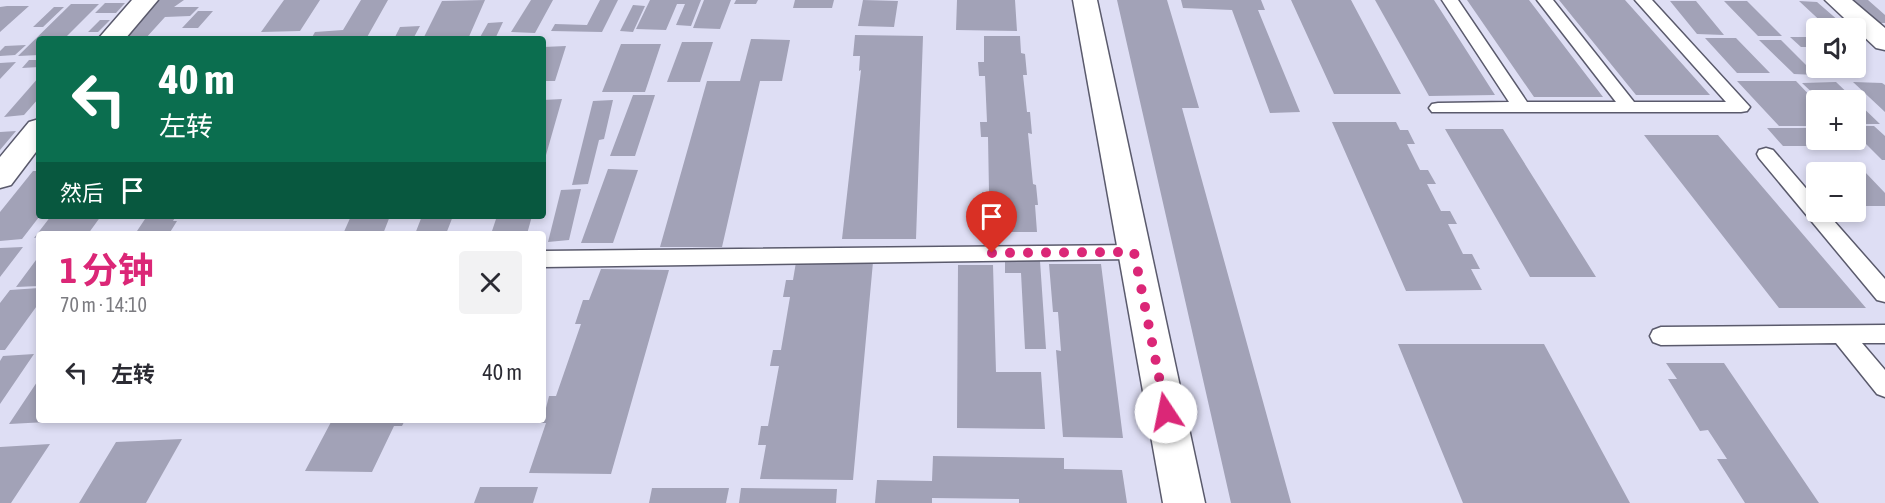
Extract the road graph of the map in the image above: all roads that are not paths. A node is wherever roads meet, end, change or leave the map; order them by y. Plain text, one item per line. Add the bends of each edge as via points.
1 (146, 0) edge
2 (1085, 0) edge
3 (1450, 0) edge
4 (1545, 0) edge
5 (1643, 0) edge
6 (1837, 0) edge
7 (114, 36) edge
8 (1885, 42) edge
9 (1629, 107) junction
10 (1438, 108) dead end
11 (1521, 108) junction
12 (36, 132) edge
13 (1766, 154) dead end
14 (0, 178) edge
15 (1134, 252) junction
16 (546, 259) edge
17 (1885, 294) edge
18 (1885, 334) edge
19 (1660, 336) dead end
20 (1843, 336) junction
21 (1885, 387) edge
22 (1184, 503) edge

1 - 7 street
2 - 15 street
3 - 11 lane
4 - 9 lane
5 - 9 lane via 1741,107
6 - 8 street
9 - 11 lane
10 - 11 lane
12 - 14 street
13 - 17 lane
15 - 16 lane
15 - 22 street
18 - 20 lane
19 - 20 lane
20 - 21 lane

